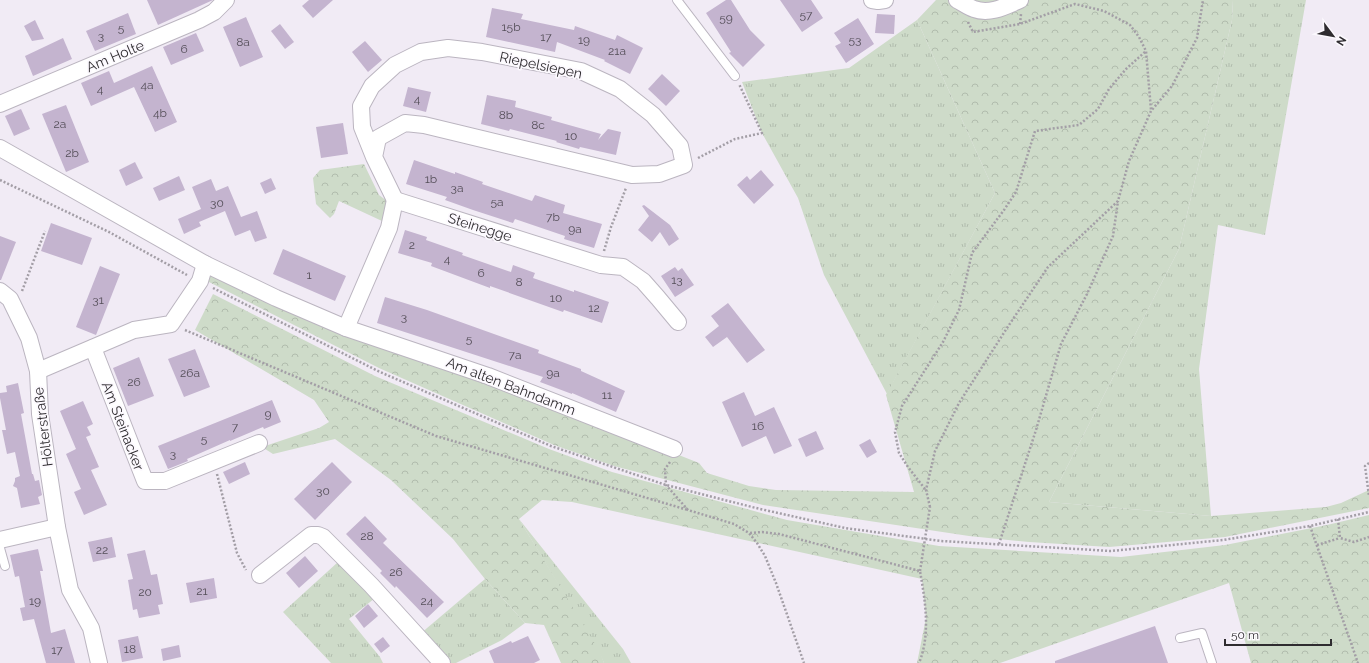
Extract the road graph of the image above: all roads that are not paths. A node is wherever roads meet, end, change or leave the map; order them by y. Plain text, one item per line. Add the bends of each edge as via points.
1 (226, 0) edge
2 (677, 0) edge
3 (872, 0) edge
4 (886, 0) edge
5 (957, 0) edge
6 (1020, 0) edge
7 (735, 76) road end
8 (0, 104) edge
9 (0, 148) edge
10 (374, 157) junction
11 (395, 200) junction
12 (205, 264) junction
13 (5, 295) edge
14 (678, 322) dead end
15 (346, 328) junction
16 (93, 348) junction
17 (38, 371) junction
18 (259, 443) dead end
19 (674, 453) road end
20 (57, 527) junction
21 (0, 540) edge
22 (0, 548) edge
23 (5, 566) dead end
24 (260, 575) road end
25 (1180, 638) dead end
26 (99, 663) edge
27 (442, 663) edge
28 (1212, 663) edge

1 - 8 street, Am Holte via 214,12 199,20
2 - 7 lane
3 - 4 street
5 - 6 street via 984,11
9 - 12 street
10 - 10 street, Riepelsiepen via 378,138 405,123 424,125 632,175 659,174 684,165 680,146 653,115 620,90 582,71 448,48 421,52 395,65 372,86 361,106 362,127
10 - 11 street, Riepelsiepen
11 - 14 street, Steinegge via 601,265 623,267 643,281
11 - 15 street via 389,228
12 - 15 street
12 - 16 street, Hölterstraße via 200,281 171,324 134,330
13 - 17 street via 29,338
15 - 19 street, Am alten Bahndamm via 488,376
16 - 17 street, Hölterstraße
16 - 18 street, Am Steinacker via 145,481 165,481
17 - 20 street, Hölterstraße via 40,414
20 - 21 street
20 - 26 street, Hölterstraße via 70,590 91,628
22 - 23 lane
24 - 27 street via 311,535 318,535 371,584
25 - 28 lane via 1202,633

